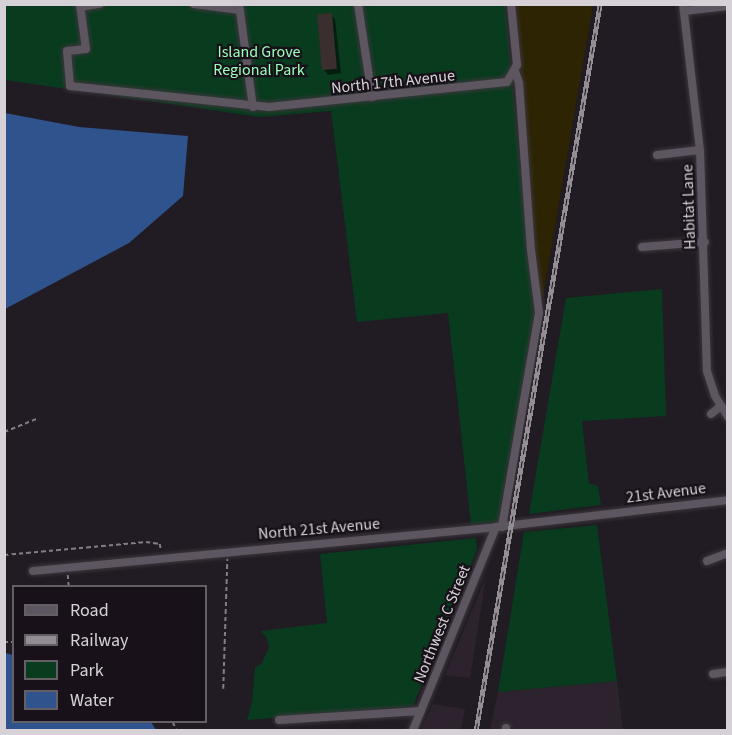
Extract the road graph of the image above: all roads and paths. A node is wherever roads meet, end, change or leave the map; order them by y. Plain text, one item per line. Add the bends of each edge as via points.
1 (100, 4) edge
2 (194, 4) edge
3 (358, 4) edge
4 (511, 4) edge
5 (80, 5) edge
6 (728, 6) edge
7 (239, 7) edge
8 (683, 8) edge
9 (515, 71) junction
10 (372, 97) junction
11 (253, 106) junction
12 (700, 150) junction
13 (657, 155) dead end
14 (705, 242) junction
15 (642, 248) dead end
16 (722, 406) junction
17 (711, 414) dead end
18 (728, 417) edge
19 (37, 419) dead end
20 (4, 432) edge
21 (728, 500) edge
22 (609, 514) joint
23 (499, 527) junction
24 (227, 551) junction
25 (728, 553) edge
26 (4, 555) edge
27 (162, 557) junction
28 (707, 561) dead end
29 (68, 567) junction
30 (33, 571) dead end
31 (69, 585) edge
32 (728, 672) edge
33 (713, 674) dead end
34 (223, 689) dead end
35 (422, 711) junction
36 (279, 720) dead end
37 (414, 730) edge

1 - 5 street
2 - 7 street
3 - 10 street
4 - 9 street, Northwest C Street
5 - 11 street, North 17th Avenue via 86,49 67,51 70,86
6 - 8 street
7 - 11 street
8 - 12 street, Habitat Lane
9 - 10 street, North 17th Avenue via 507,82 494,85
9 - 23 street, Northwest C Street via 538,313
10 - 11 street, North 17th Avenue
12 - 13 street
12 - 14 street, Habitat Lane
14 - 15 street
14 - 16 street, Habitat Lane via 707,371
16 - 17 street
16 - 18 street, Habitat Lane
19 - 20 path
21 - 22 street, 21st Avenue
22 - 23 street, North 21st Avenue
23 - 24 street, North 21st Avenue
23 - 35 street, Northwest C Street
24 - 27 street, North 21st Avenue
24 - 34 path
25 - 28 street
26 - 27 path via 146,542 160,544
27 - 29 street, North 21st Avenue
29 - 30 street, North 21st Avenue
29 - 31 path
32 - 33 street
35 - 36 street
35 - 37 street, Northwest C Street

